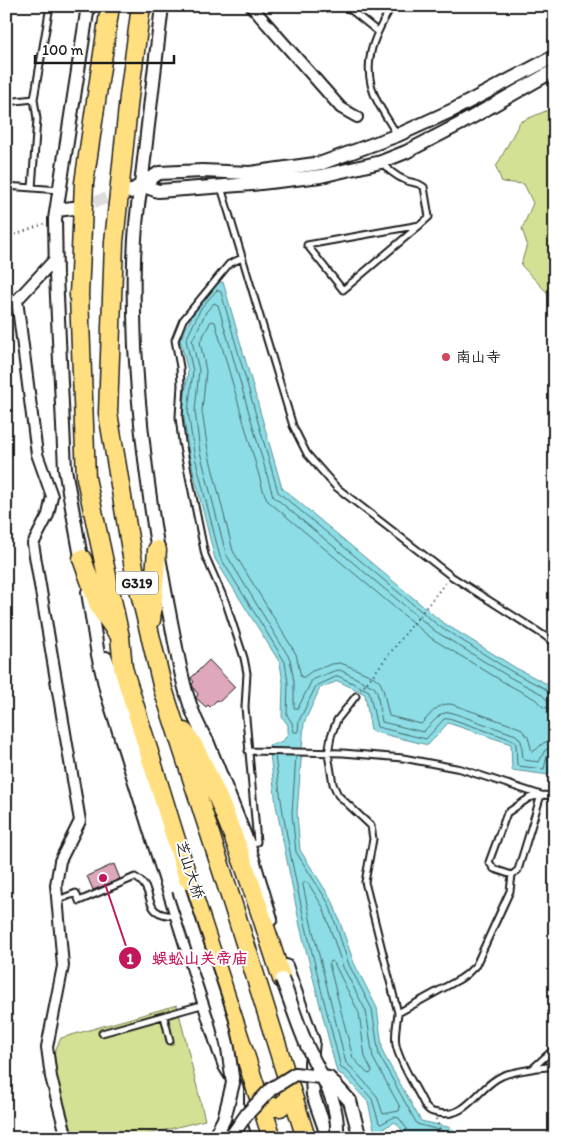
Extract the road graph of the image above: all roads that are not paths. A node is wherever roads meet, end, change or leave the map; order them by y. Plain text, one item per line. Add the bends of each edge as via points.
1 (50, 6) edge
2 (88, 6) edge
3 (141, 6) edge
4 (162, 6) edge
5 (251, 6) edge
6 (346, 6) edge
7 (392, 6) edge
8 (108, 11) edge
9 (377, 30) junction
10 (555, 56) edge
11 (555, 70) edge
12 (555, 75) edge
13 (538, 80) junction
14 (34, 99) junction
15 (6, 102) edge
16 (357, 117) dead end
17 (398, 135) junction
18 (381, 162) junction
19 (6, 186) edge
20 (221, 186) junction
21 (32, 188) junction
22 (136, 188) junction
23 (59, 190) junction
24 (73, 208) tunnel mouth
25 (56, 215) junction
26 (420, 225) junction
27 (56, 258) junction
28 (242, 258) junction
29 (68, 488) junction
30 (52, 496) junction
31 (157, 550) junction
32 (82, 559) junction
33 (91, 612) junction
34 (120, 637) junction
35 (150, 638) junction
36 (555, 644) edge
37 (123, 668) junction
38 (356, 696) road end
39 (124, 714) junction
40 (172, 718) junction
41 (248, 750) junction
42 (328, 754) junction
43 (541, 795) junction
44 (555, 796) edge
45 (249, 846) junction
46 (512, 875) junction
47 (58, 900) junction
48 (177, 916) junction
49 (282, 979) joint
50 (206, 1004) junction
51 (398, 1013) junction
52 (164, 1016) junction
53 (102, 1033) dead end
54 (170, 1041) dead end
55 (555, 1048) edge
56 (555, 1067) edge
57 (532, 1069) junction
58 (288, 1084) junction
59 (261, 1102) junction
60 (67, 1138) edge
61 (214, 1138) edge
62 (230, 1138) edge
63 (245, 1138) edge
64 (272, 1138) edge
65 (306, 1138) edge
66 (331, 1138) edge
67 (337, 1138) edge
68 (360, 1138) edge

1 - 14 lane
2 - 23 street
3 - 35 highway, G319 via 114,242 108,413 134,568
4 - 22 street
5 - 16 street via 342,108
6 - 9 lane
7 - 9 lane
8 - 34 highway, G319 via 84,183 79,295 86,478
9 - 17 lane via 369,57 370,81 377,101
10 - 17 street
11 - 13 street
12 - 13 lane
13 - 18 street via 460,124
14 - 15 lane
14 - 21 lane via 37,119
17 - 22 street via 322,163 250,173 159,173
18 - 20 street via 321,176
18 - 26 lane via 393,174 424,187 429,217
19 - 21 lane
20 - 22 street via 158,191
20 - 28 lane
21 - 23 lane
22 - 31 street via 133,304 138,393
23 - 25 street
24 - 25 street
25 - 27 street
26 - 26 lane via 343,290 307,245 401,228
27 - 29 street
27 - 30 street via 17,300 37,454
28 - 36 lane via 293,426 307,454 336,487 450,576
28 - 41 lane via 229,264 182,320 175,340 180,367 182,442 205,555 226,603 247,673
29 - 30 street
29 - 32 street
30 - 47 street via 48,515 33,544 80,821 60,861 56,885
31 - 35 highway
31 - 45 street via 183,678 200,730
32 - 33 street
32 - 34 highway via 100,608
33 - 39 street, 芝山大桥
33 - 48 street via 107,693
34 - 37 highway, G319
35 - 40 highway, G319
37 - 39 highway
37 - 59 highway, G319
38 - 42 lane via 337,720
39 - 61 street, 芝山大桥, bridge via 228,1048 233,1083 224,1119
40 - 49 highway via 189,738 221,805
40 - 58 highway, G319
41 - 42 lane
41 - 45 lane via 257,842
42 - 43 lane via 403,758 461,769
42 - 51 lane via 332,784 338,795 371,826 373,839 365,882
43 - 44 lane
43 - 46 lane via 518,870
43 - 46 lane via 529,798 507,813 489,862 494,869
45 - 66 street via 289,978 313,1041 313,1095
46 - 51 lane via 510,890 476,964 468,974
47 - 48 lane via 76,893 80,901 135,877 144,882 155,911 163,916
47 - 60 street via 63,966 47,1047 51,1077
48 - 50 street
49 - 67 street, bridge via 307,1047 330,1090 338,1120
50 - 52 lane
50 - 63 street via 225,1066 237,1089 237,1113
51 - 57 lane via 396,1034 399,1054 425,1106 433,1113 453,1113 470,1104 491,1082
52 - 53 lane
52 - 54 lane
55 - 57 lane
56 - 57 lane
58 - 59 highway via 288,1100 280,1107 270,1107
58 - 62 street, bridge via 271,1089
58 - 65 highway, G319
58 - 68 street, bridge via 295,1074 329,1078 350,1102
59 - 64 highway, G319

